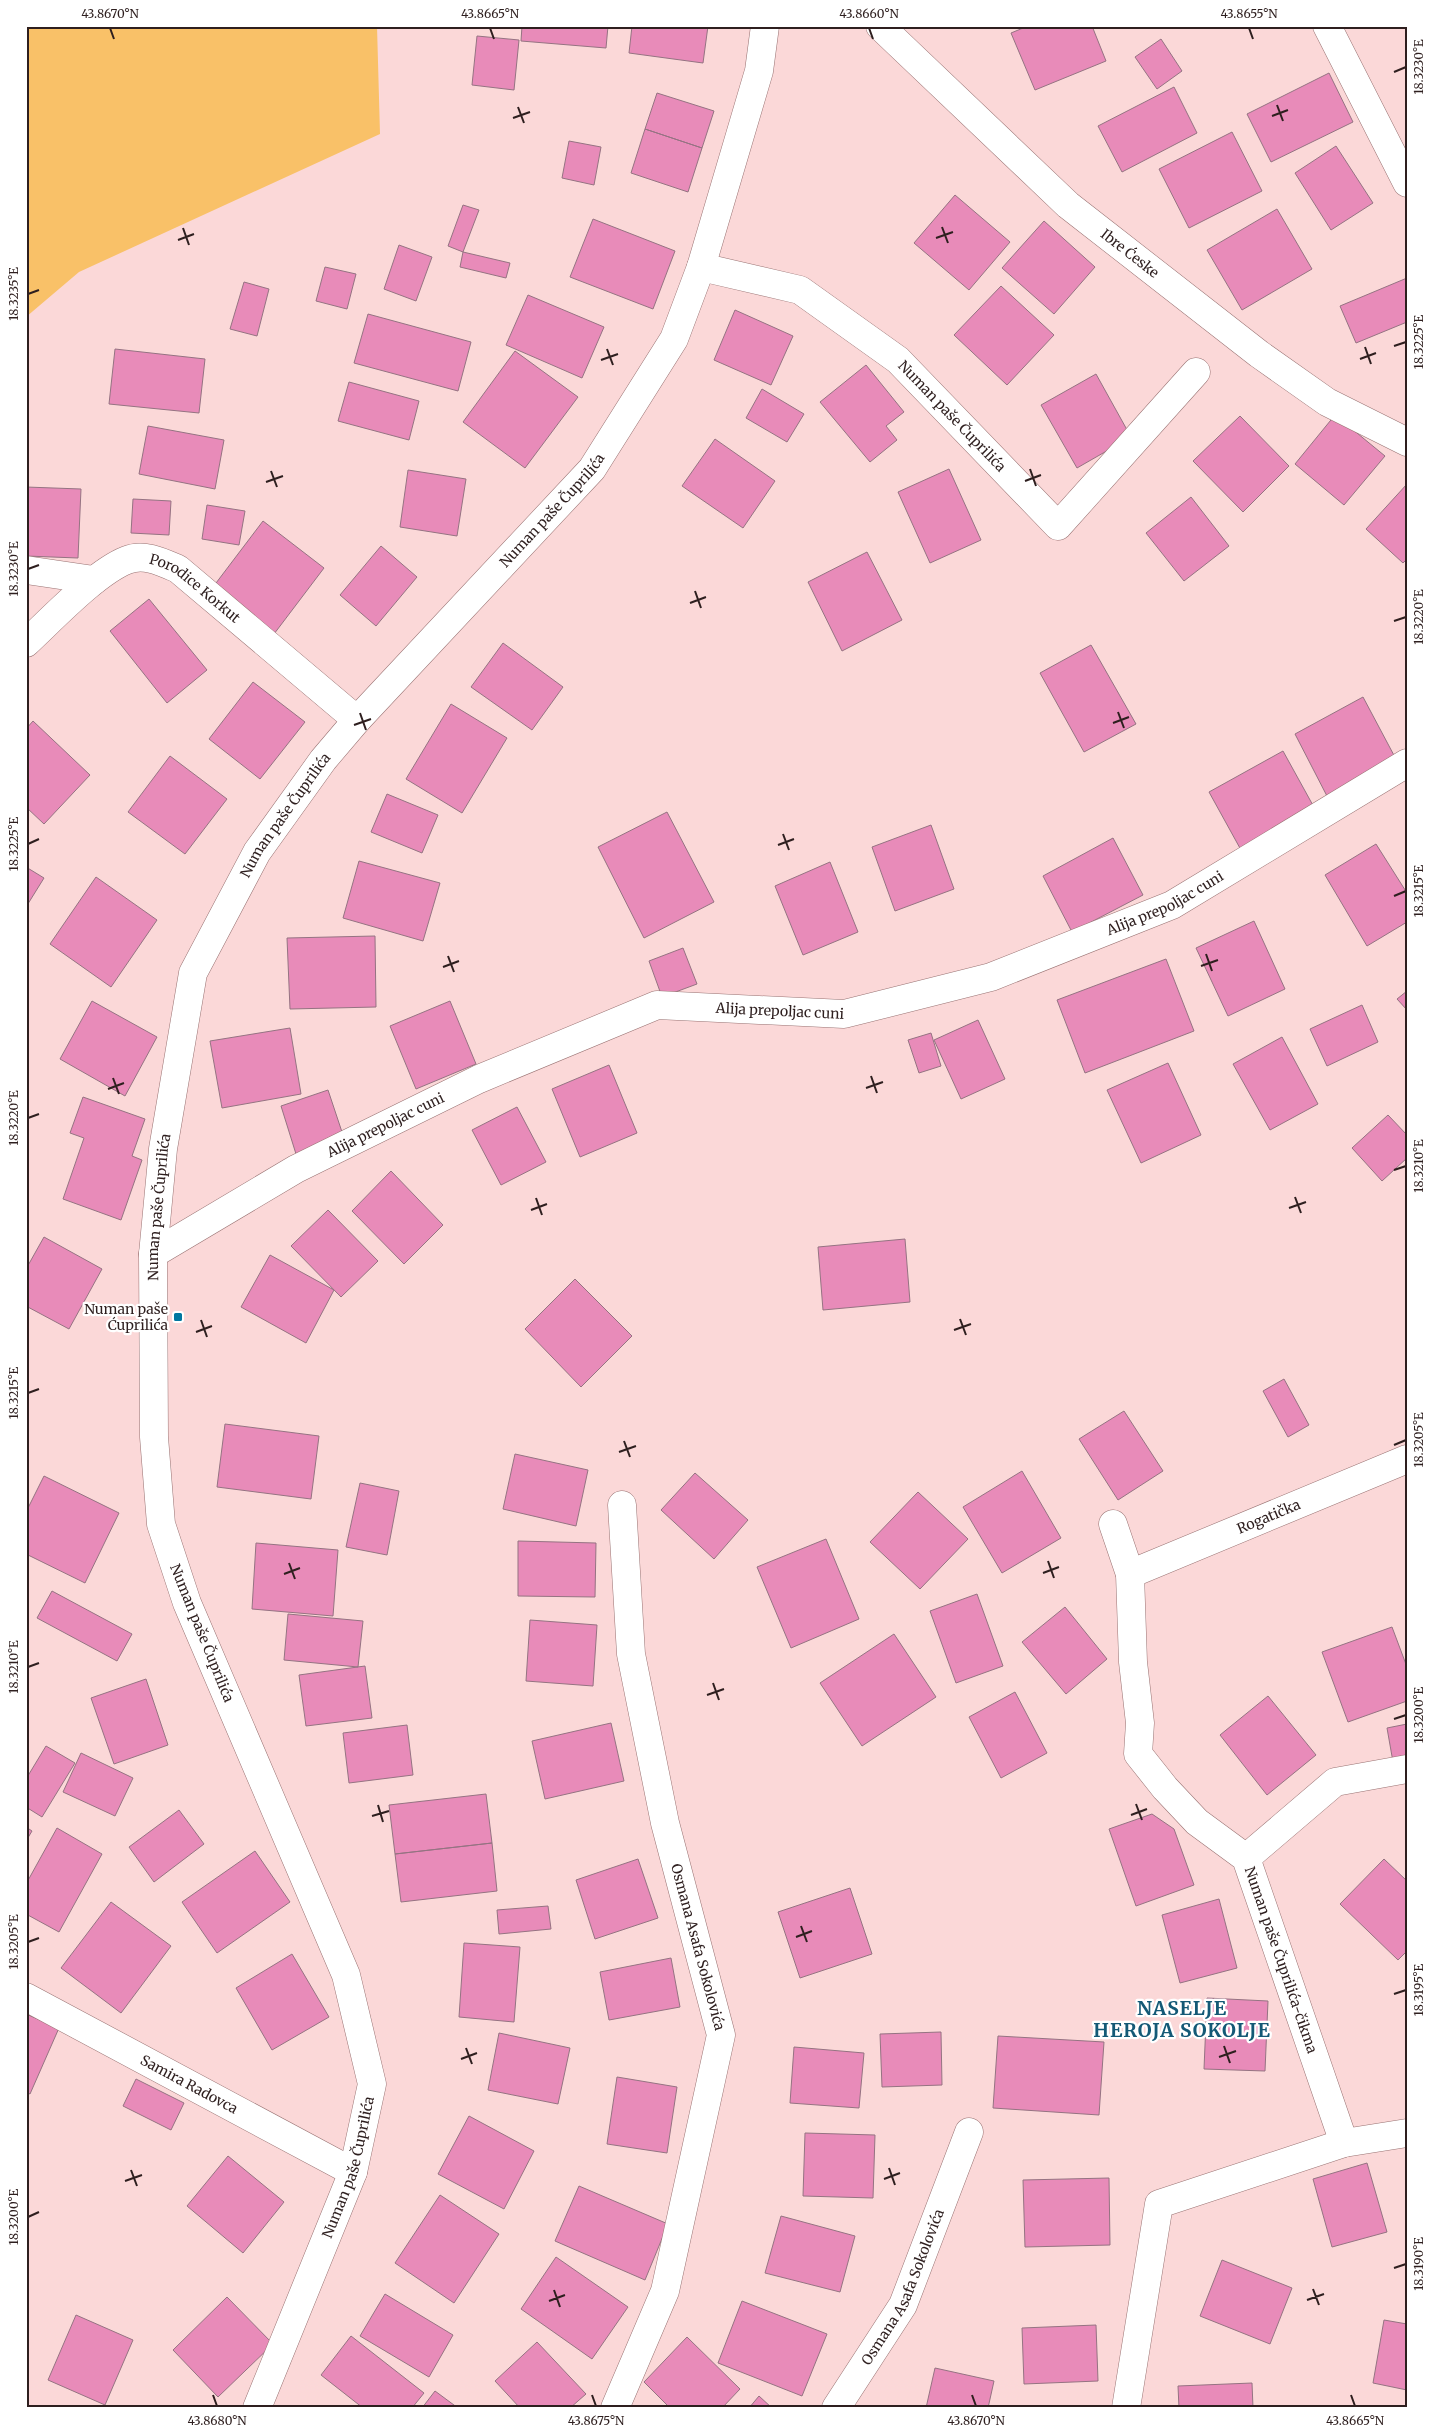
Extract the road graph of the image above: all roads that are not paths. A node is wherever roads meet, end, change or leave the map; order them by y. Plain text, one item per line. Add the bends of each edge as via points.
1 (765, 26) edge
2 (880, 26) edge
3 (1327, 26) edge
4 (1407, 183) edge
5 (701, 267) junction
6 (1196, 372) dead end
7 (1407, 442) edge
8 (26, 570) edge
9 (94, 580) junction
10 (26, 643) edge
11 (357, 720) junction
12 (1407, 763) edge
13 (153, 1254) junction
14 (1407, 1459) edge
15 (622, 1505) dead end
16 (1113, 1524) dead end
17 (1130, 1574) junction
18 (1407, 1769) edge
19 (1246, 1858) junction
20 (26, 1997) edge
21 (969, 2132) dead end
22 (1407, 2133) edge
23 (1344, 2143) junction
24 (353, 2172) junction
25 (256, 2408) edge
26 (615, 2408) edge
27 (836, 2408) edge
28 (1126, 2408) edge

1 - 5 street, Numan paše Čuprilića via 759,71
2 - 7 street, Ibre Ćeske via 1068,205 1259,354 1327,402
3 - 4 street
5 - 6 street, Numan paše Čuprilića via 800,290 898,360 1058,526
5 - 11 street, Numan paše Čuprilića via 674,339 592,469
8 - 9 street
9 - 10 street, Porodice Korkut
9 - 11 street, Porodice Korkut via 127,559 152,558 178,569
11 - 13 street, Numan paše Čuprilića via 323,760 257,852 193,973 163,1149
12 - 13 street, Alija prepoljac cuni via 1172,905 991,977 844,1014 657,1005 479,1079 339,1148
13 - 24 street, Numan paše Čuprilića via 154,1437 161,1524 187,1603 346,1975 372,2084
14 - 17 street, Rogatička
15 - 26 street, Osmana Asafa Sokolovića via 631,1654 665,1823 722,2035 665,2292
16 - 17 street, Numan paše Čuprilića-čikma
17 - 19 street, Numan paše Čuprilića-čikma via 1133,1662 1140,1723 1138,1754 1197,1822
18 - 19 street via 1335,1782
19 - 23 street, Numan paše Čuprilića-čikma
20 - 24 street, Samira Radovca
21 - 27 street, Osmana Asafa Sokolovića via 903,2305
22 - 23 street
23 - 28 street via 1159,2204
24 - 25 street, Numan paše Čuprilića

